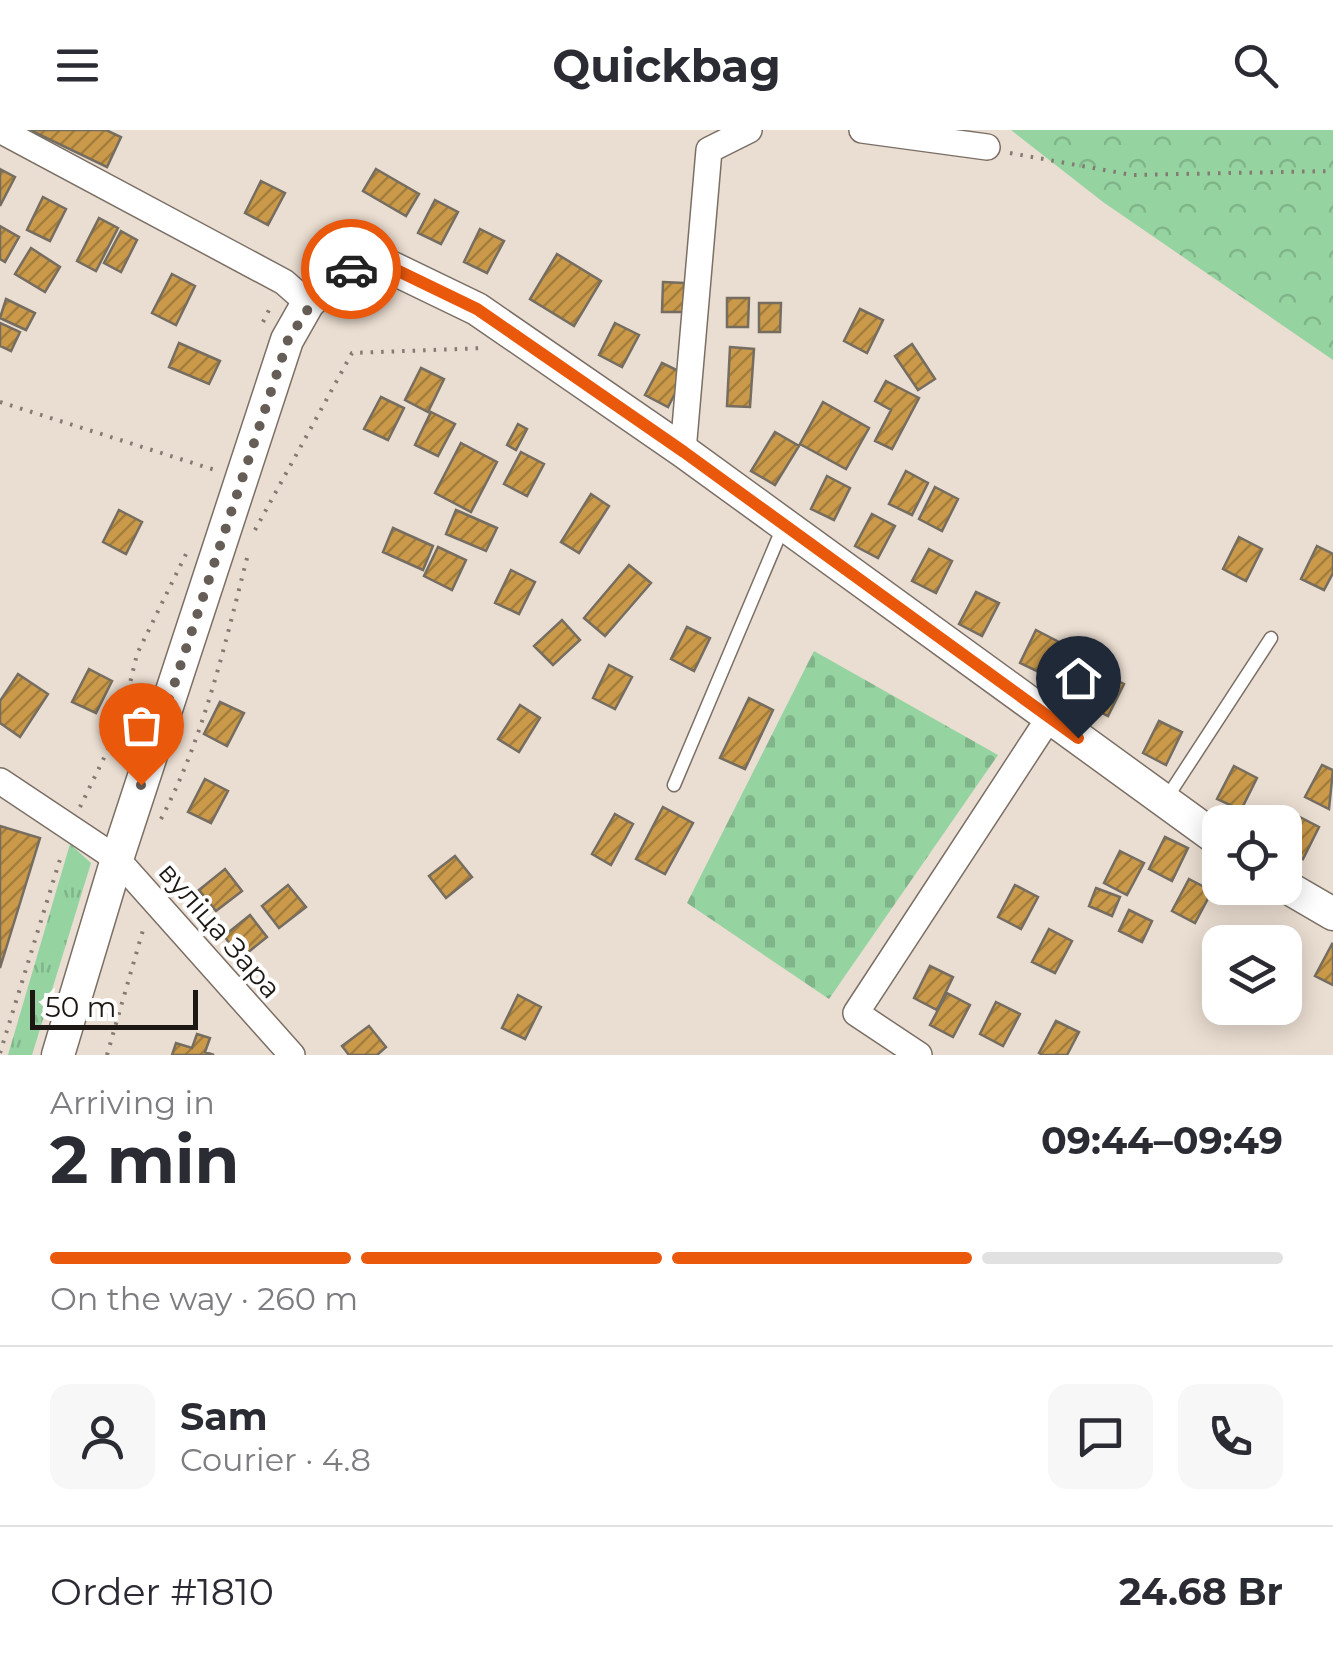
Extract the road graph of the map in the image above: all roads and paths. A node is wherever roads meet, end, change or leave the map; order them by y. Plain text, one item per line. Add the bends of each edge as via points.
1 (0, 130) edge
2 (749, 130) edge
3 (862, 130) edge
4 (987, 147) joint
5 (1333, 171) edge
6 (296, 292) junction
7 (259, 335) dead end
8 (530, 346) junction
9 (0, 402) edge
10 (684, 452) junction
11 (221, 454) dead end
12 (215, 470) junction
13 (210, 487) dead end
14 (784, 524) junction
15 (252, 534) dead end
16 (187, 552) dead end
17 (248, 554) dead end
18 (1271, 638) dead end
19 (1049, 718) junction
20 (0, 781) edge
21 (674, 785) dead end
22 (1164, 801) junction
23 (159, 823) dead end
24 (70, 828) junction
25 (1202, 828) edge
26 (117, 859) junction
27 (1302, 896) edge
28 (1333, 914) edge
29 (143, 930) dead end
30 (0, 1053) edge
31 (58, 1055) edge
32 (106, 1055) edge
33 (292, 1055) edge
34 (919, 1055) edge

1 - 6 street
2 - 10 street via 709,150
3 - 4 street
4 - 5 path via 1132,175
6 - 7 path
6 - 8 street via 343,270 386,265 477,309
6 - 26 street via 288,340
8 - 10 street
8 - 15 path via 352,353
9 - 12 path
10 - 14 street
11 - 12 path
12 - 13 path
14 - 19 street
14 - 21 lane
16 - 24 path via 137,654 120,725
17 - 23 path via 214,688
18 - 22 lane
19 - 22 street
19 - 34 street via 856,1013
20 - 24 street, вуліца Зара
22 - 25 street
24 - 26 street, вуліца Зара
24 - 30 path
26 - 31 street
26 - 33 street, вуліца Зара
27 - 28 street
29 - 32 path

